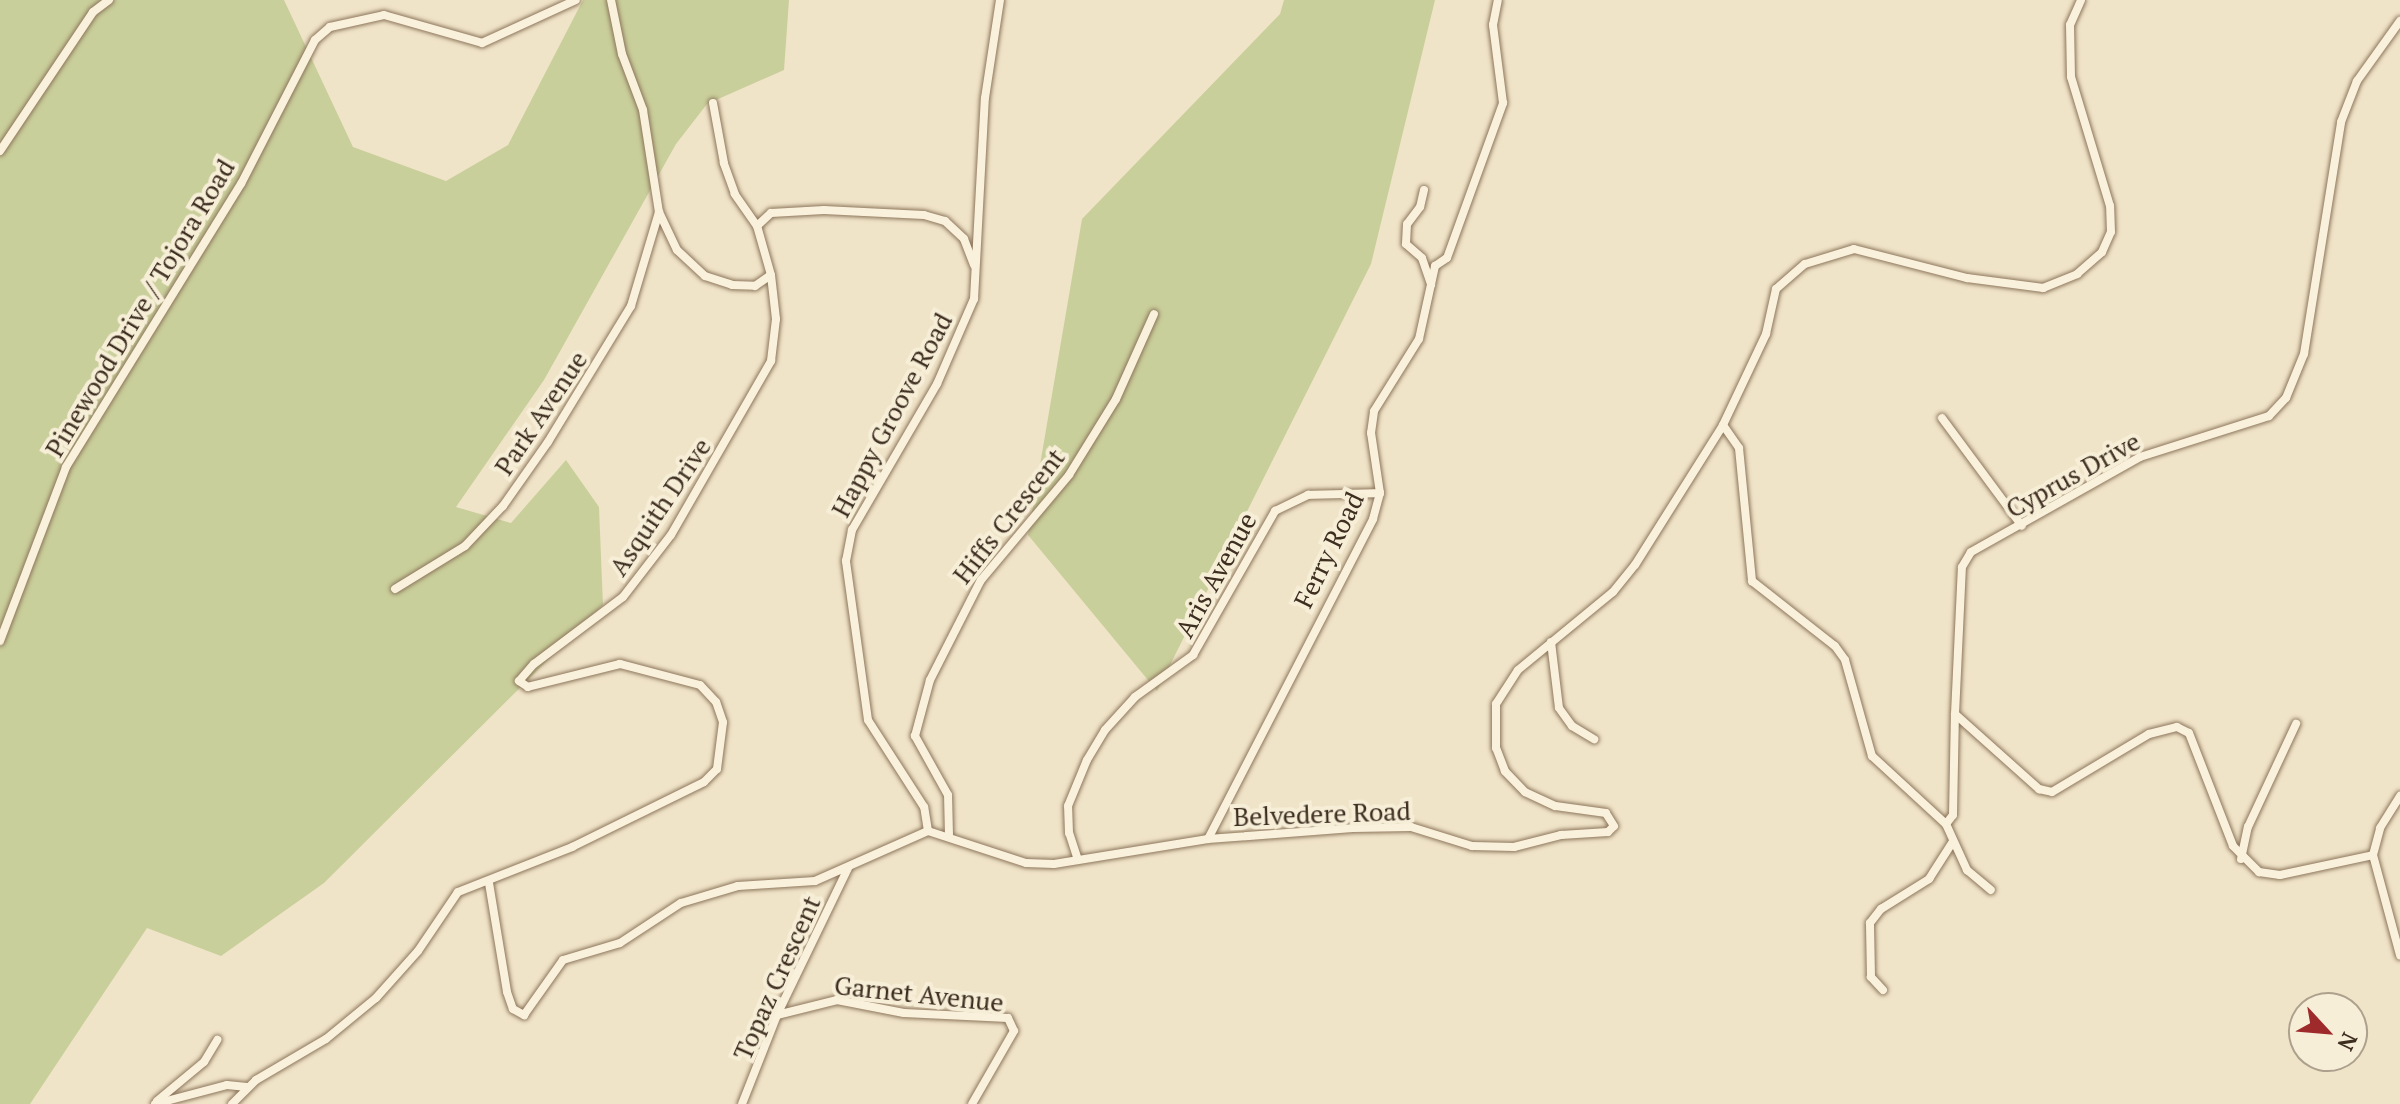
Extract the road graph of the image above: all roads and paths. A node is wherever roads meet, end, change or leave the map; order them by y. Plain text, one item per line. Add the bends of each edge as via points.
1 (109, 0) edge
2 (576, 0) edge
3 (611, 0) edge
4 (1000, 0) edge
5 (1498, 0) edge
6 (2081, 0) edge
7 (2400, 21) edge
8 (713, 103) dead end
9 (0, 151) edge
10 (1424, 190) dead end
11 (659, 212) junction
12 (757, 226) junction
13 (975, 270) junction
14 (771, 275) junction
15 (1431, 284) junction
16 (1154, 314) dead end
17 (1942, 418) dead end
18 (1723, 425) junction
19 (1380, 493) junction
20 (2022, 526) junction
21 (395, 589) dead end
22 (0, 641) edge
23 (1551, 642) junction
24 (1955, 714) junction
25 (2296, 724) dead end
26 (1594, 739) dead end
27 (2400, 796) edge
28 (1946, 824) junction
29 (928, 831) junction
30 (949, 835) junction
31 (1208, 839) junction
32 (1952, 843) junction
33 (2373, 855) junction
34 (2241, 859) junction
35 (1078, 860) junction
36 (848, 867) junction
37 (489, 883) junction
38 (1991, 890) dead end
39 (2400, 955) edge
40 (1883, 990) dead end
41 (777, 1015) junction
42 (217, 1040) dead end
43 (247, 1087) junction
44 (154, 1104) edge
45 (232, 1104) edge
46 (742, 1104) edge
47 (972, 1104) edge

1 - 9 street via 93,12
2 - 22 street, Pinewood Drive / Tojora Road via 482,43 384,15 330,27 315,40 233,198 66,467
3 - 11 street via 622,54 643,110
4 - 13 street, Happy Groove Road via 985,98
5 - 15 street, Ferry Road via 1493,25 1503,103 1447,258 1435,266
6 - 18 street, Belvedere Road via 2070,25 2071,77 2110,206 2111,232 2102,252 2077,274 2043,288 1967,278 1854,249 1805,264 1776,289 1766,334
7 - 20 street, Cyprus Drive via 2357,81 2341,122 2304,354 2286,398 2269,416 2140,457
8 - 12 street, Asquith Drive via 728,176
10 - 15 street via 1420,207 1407,224 1406,244 1422,258
11 - 14 street via 677,250 705,276 755,286
11 - 21 street, Park Avenue via 631,306 548,442 503,506 465,546
12 - 13 street via 771,213 810,210 924,215 945,221 964,239
12 - 14 street, Asquith Drive
13 - 29 street, Happy Groove Road via 974,299 961,338 852,530 846,561 868,720 924,807
14 - 37 street, Asquith Drive via 776,319 771,361 671,535 623,597 519,681 528,687 620,664 700,685 716,702 723,722 717,769 704,782
15 - 19 street, Ferry Road via 1419,339 1374,411 1371,433
16 - 30 street, Hiffs Crescent via 1116,399 1069,475 981,580 930,680 915,736 948,795
17 - 20 street
18 - 23 street, Belvedere Road via 1635,565 1613,592
18 - 28 street via 1739,448 1752,581 1835,646 1845,660 1872,756
19 - 31 street, Ferry Road via 1373,519
19 - 35 street, Aris Avenue via 1308,495 1275,511 1193,655 1175,673 1135,697 1087,760 1068,806
20 - 24 street, Cyprus Drive via 1971,552 1962,567
23 - 26 street via 1559,708 1572,726
23 - 31 street, Belvedere Road via 1503,685 1493,723 1496,748 1505,771 1525,792 1555,806 1606,813 1614,826 1608,832 1561,835 1514,847 1472,846 1411,827
24 - 28 street via 1953,815
24 - 34 street via 2039,789 2052,792 2149,734 2184,729
25 - 34 street via 2248,827
27 - 33 street via 2380,828
28 - 32 street
29 - 30 street, Belvedere Road
29 - 36 street
30 - 35 street, Belvedere Road via 1026,863
31 - 35 street, Belvedere Road
32 - 38 street via 1967,870
32 - 40 street via 1929,879 1881,909 1870,923 1871,977
33 - 34 street via 2280,875 2259,872
33 - 39 street
36 - 37 street via 815,881 738,886 681,903 620,943 563,960 524,1015 513,1009 507,992
36 - 41 street, Topaz Crescent
37 - 43 street via 458,892 418,951 376,998 326,1039
41 - 46 street, Topaz Crescent
41 - 47 street, Garnet Avenue via 837,1000 904,1013 1008,1018 1014,1031
42 - 44 street via 204,1062
43 - 44 street via 227,1085
43 - 45 street

